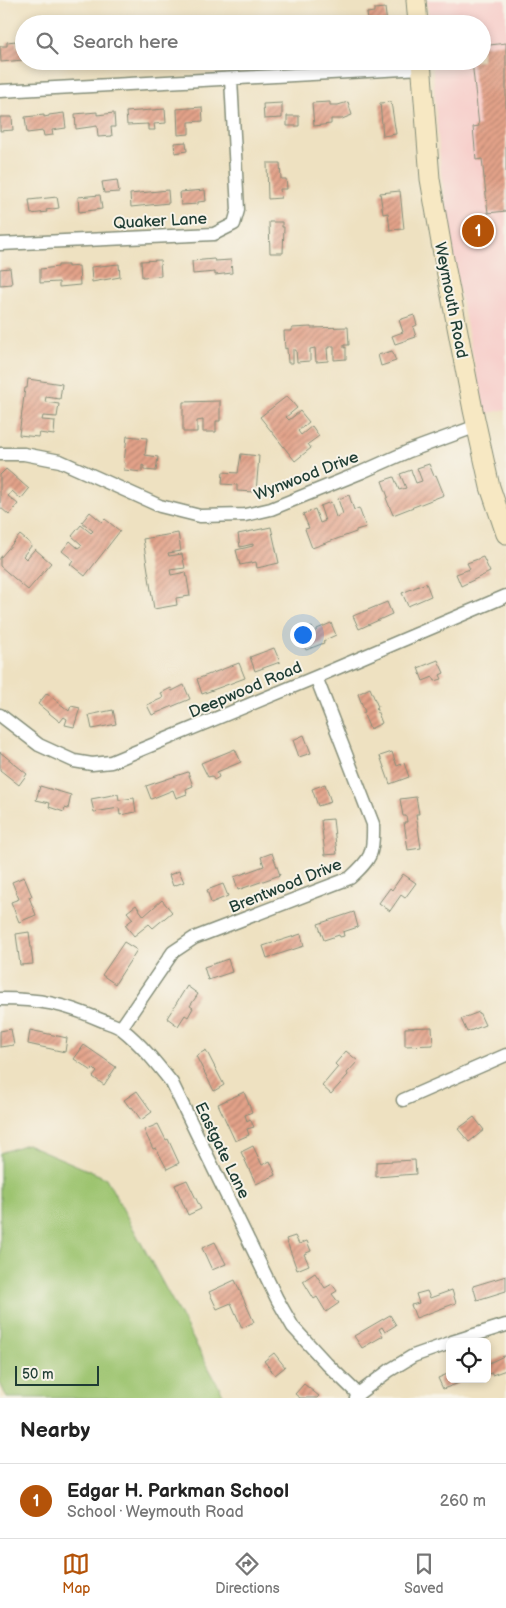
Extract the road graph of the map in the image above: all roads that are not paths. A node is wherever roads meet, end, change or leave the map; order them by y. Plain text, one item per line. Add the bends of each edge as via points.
1 (416, 0) edge
2 (417, 15) edge
3 (345, 70) edge
4 (421, 70) edge
5 (231, 79) junction
6 (0, 91) edge
7 (0, 244) edge
8 (477, 426) junction
9 (0, 454) edge
10 (506, 534) edge
11 (506, 596) edge
12 (316, 678) junction
13 (0, 715) edge
14 (0, 999) edge
15 (121, 1028) junction
16 (506, 1056) edge
17 (403, 1100) dead end
18 (506, 1325) edge
19 (464, 1338) edge
20 (446, 1344) edge
21 (357, 1396) edge

1 - 2 street
3 - 5 street
4 - 8 street, Weymouth Road via 430,179
5 - 6 street
5 - 7 street, Quaker Lane via 238,210 234,224 214,234
8 - 9 street, Wynwood Drive via 409,450 271,509 245,515 200,516 160,506 60,461 24,454
8 - 10 street, Weymouth Road via 490,486
11 - 12 street, Deepwood Road
12 - 13 street, Deepwood Road via 111,762 92,764 74,761 39,745
12 - 15 street, Brentwood Drive via 373,824 374,844 366,863 350,878 194,938 172,952
14 - 15 street, Eastgate Lane via 59,1004
15 - 21 street, Eastgate Lane via 172,1083 277,1299 294,1327
16 - 17 street
18 - 19 street
20 - 21 street via 413,1356

